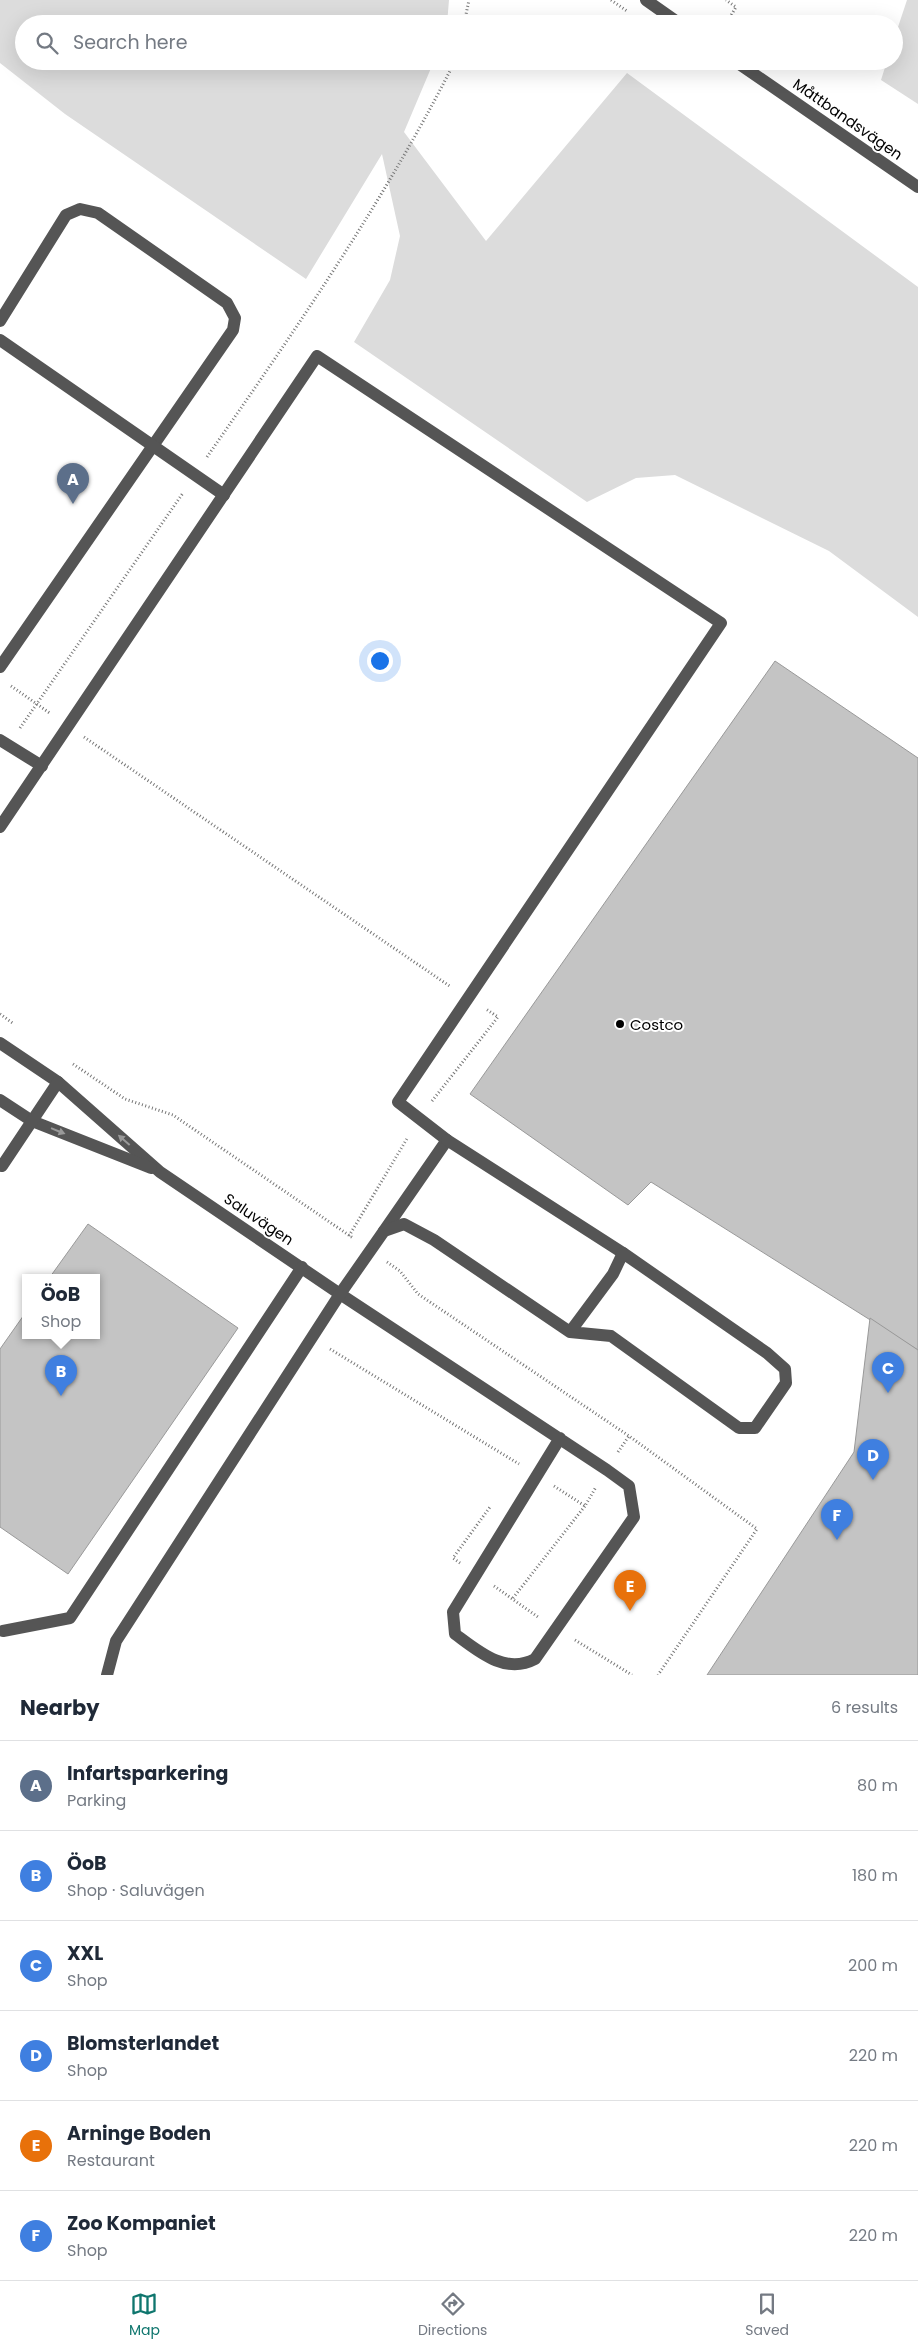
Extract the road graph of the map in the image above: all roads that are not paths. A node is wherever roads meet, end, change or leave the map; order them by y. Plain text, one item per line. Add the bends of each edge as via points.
1 (646, 0) edge
2 (667, 15) edge
3 (748, 70) edge
4 (918, 187) edge
5 (0, 321) edge
6 (0, 340) edge
7 (153, 447) junction
8 (224, 495) junction
9 (0, 667) edge
10 (3, 742) edge
11 (42, 766) junction
12 (0, 827) edge
13 (0, 1043) edge
14 (58, 1082) junction
15 (0, 1100) edge
16 (32, 1121) junction
17 (447, 1140) junction
18 (2, 1166) dead end
19 (160, 1172) junction
20 (384, 1231) junction
21 (623, 1253) junction
22 (302, 1267) junction
23 (340, 1294) junction
24 (570, 1332) junction
25 (560, 1438) junction
26 (3, 1631) dead end
27 (107, 1675) edge

1 - 2 street
3 - 4 street, Måttbandsvägen
5 - 7 street via 66,215 80,210 98,213 227,303 235,318 233,330
6 - 7 street
7 - 8 street
7 - 9 street
8 - 11 street
8 - 17 street via 317,356 721,623 398,1102
10 - 11 street
11 - 12 street
13 - 14 street, Saluvägen
14 - 16 street
19 -> 14 street, Saluvägen
15 - 16 street, Saluvägen
16 - 18 street
16 -> 19 street, Saluvägen
17 - 20 street
17 - 21 street
19 - 22 street, Saluvägen
20 - 23 street
20 - 24 street via 404,1224 434,1240
21 - 24 street via 613,1274
21 - 24 street via 767,1353 785,1369 786,1383 755,1428 739,1428 610,1336
22 - 23 street, Saluvägen
22 - 26 street via 70,1618
23 - 25 street, Saluvägen
23 - 27 street via 116,1641
25 - 25 street, Saluvägen via 453,1612 455,1634 492,1662 525,1665 535,1659 634,1517 630,1486

